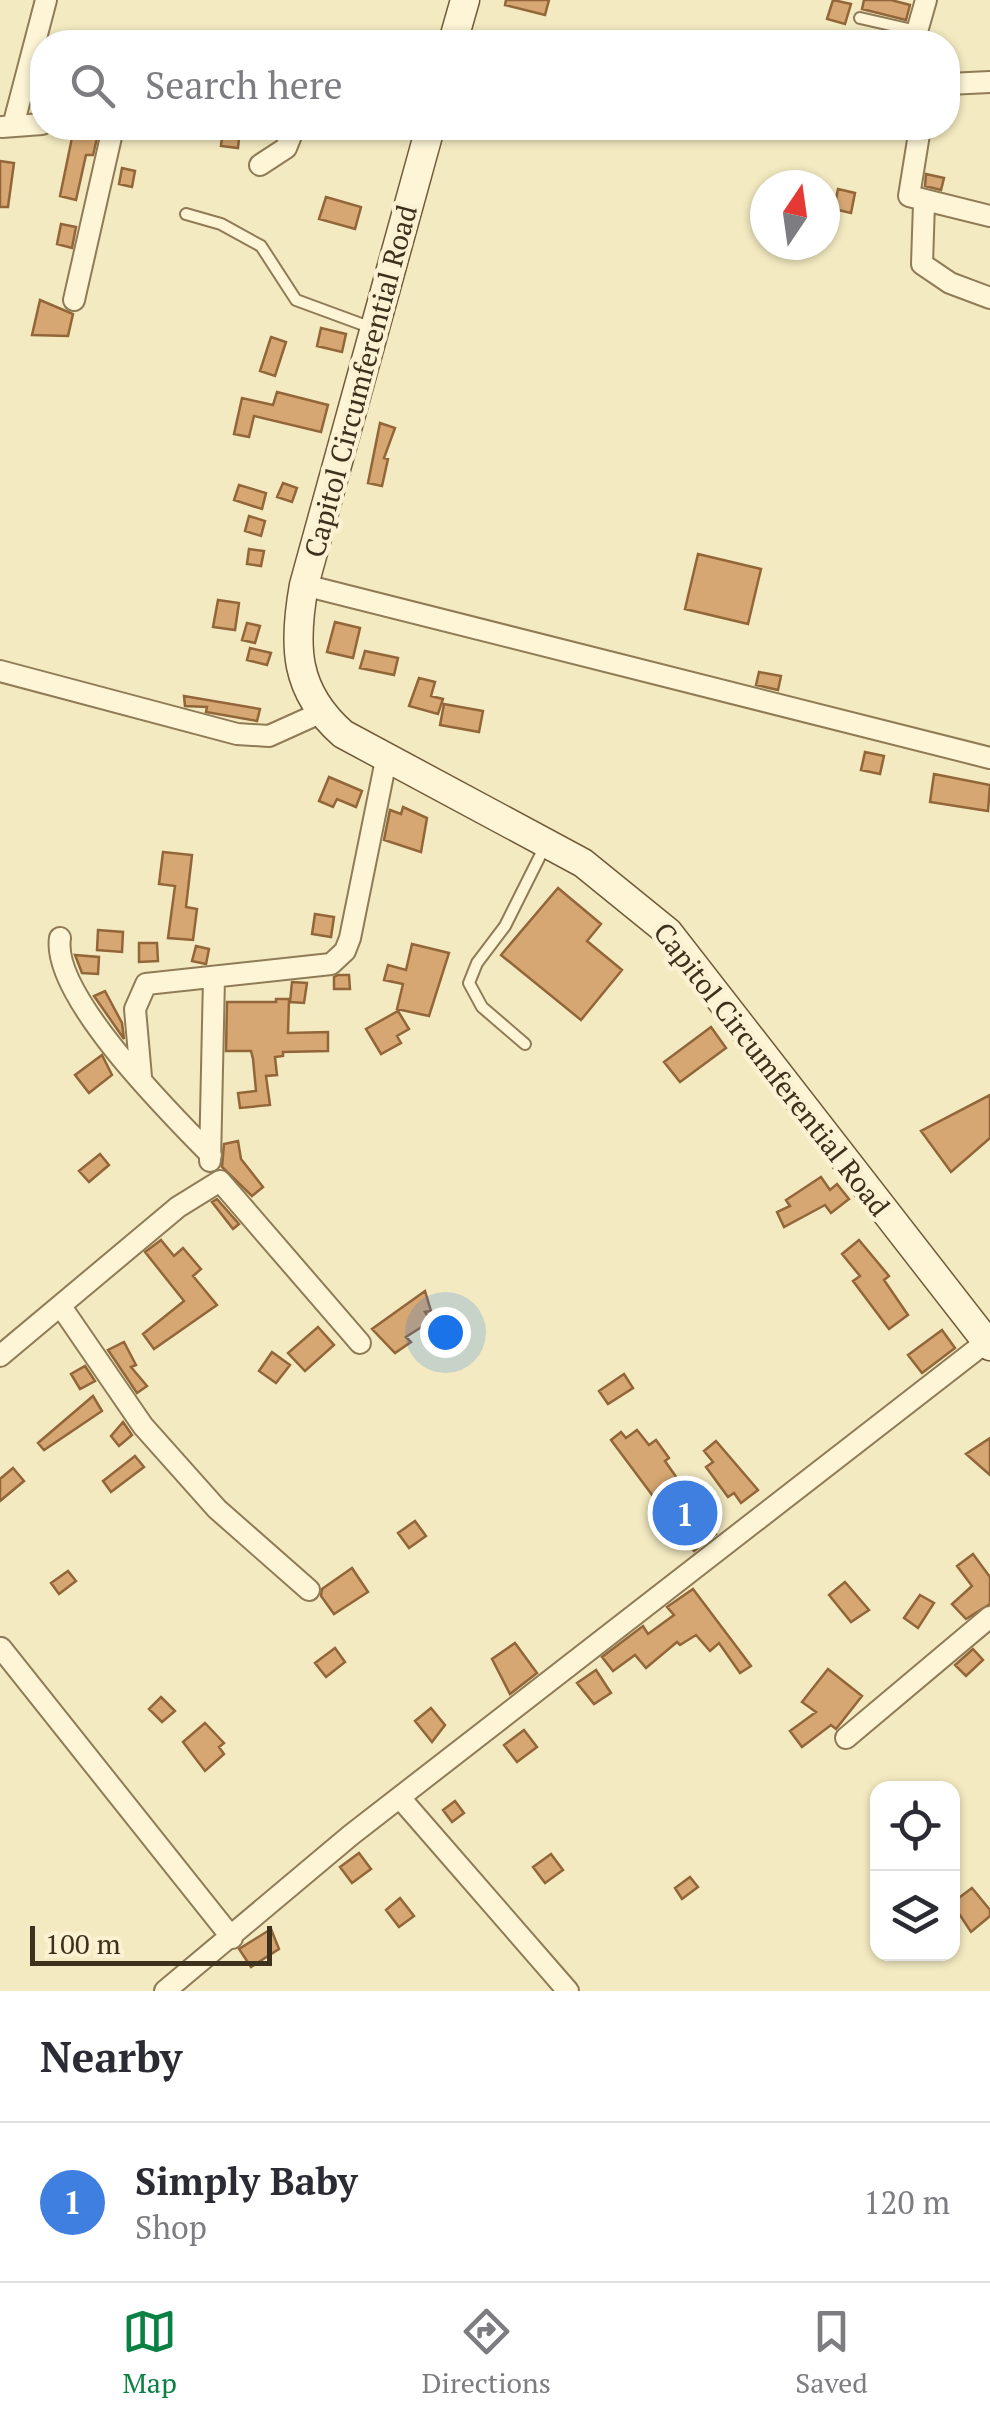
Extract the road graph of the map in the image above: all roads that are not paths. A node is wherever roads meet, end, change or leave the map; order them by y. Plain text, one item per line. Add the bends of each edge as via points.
1 (46, 0) edge
2 (465, 0) edge
3 (926, 0) edge
4 (860, 18) dead end
5 (36, 30) edge
6 (456, 30) edge
7 (895, 30) edge
8 (918, 30) edge
9 (30, 50) edge
10 (990, 82) edge
11 (960, 83) edge
12 (6, 126) edge
13 (110, 140) edge
14 (289, 140) edge
15 (427, 140) edge
16 (917, 140) edge
17 (260, 165) dead end
18 (924, 203) junction
19 (186, 214) dead end
20 (990, 216) edge
21 (990, 298) edge
22 (74, 300) dead end
23 (374, 329) junction
24 (304, 585) junction
25 (0, 671) edge
26 (320, 714) junction
27 (990, 758) edge
28 (386, 760) junction
29 (546, 844) junction
30 (60, 938) dead end
31 (214, 978) junction
32 (525, 1044) dead end
33 (141, 1076) junction
34 (211, 1155) junction
35 (208, 1187) junction
36 (62, 1308) junction
37 (989, 1342) edge
38 (360, 1344) dead end
39 (0, 1356) edge
40 (309, 1590) dead end
41 (990, 1616) edge
42 (1, 1648) edge
43 (846, 1738) dead end
44 (402, 1799) junction
45 (232, 1938) junction
46 (165, 1991) edge
47 (568, 1991) edge

1 - 5 street
2 - 6 main road
3 - 8 street
4 - 7 lane
9 - 12 street
10 - 11 street
13 - 22 street
14 - 17 street
15 - 23 main road, Capitol Circumferential Road
16 - 18 street via 906,190
18 - 20 street
18 - 21 street via 922,264
19 - 23 lane via 261,246 296,300
23 - 24 main road, Capitol Circumferential Road
24 - 26 main road, Capitol Circumferential Road via 298,651
24 - 27 street
25 - 26 street via 237,734 270,736
26 - 28 main road, Capitol Circumferential Road
28 - 29 main road, Capitol Circumferential Road
28 - 31 street via 350,938 339,960
29 - 32 lane via 469,983 482,1007
29 - 37 main road, Capitol Circumferential Road via 626,893 668,932
30 - 33 street via 58,956 71,989 126,1066
31 - 33 street via 154,980 138,994
31 - 34 street
33 - 34 street
34 - 35 street
35 - 36 street
35 - 38 street via 220,1180 227,1186
36 - 39 street
36 - 40 street via 143,1426 218,1509
37 - 44 street
41 - 43 street
42 - 45 street
44 - 45 street
44 - 47 street
45 - 46 street

